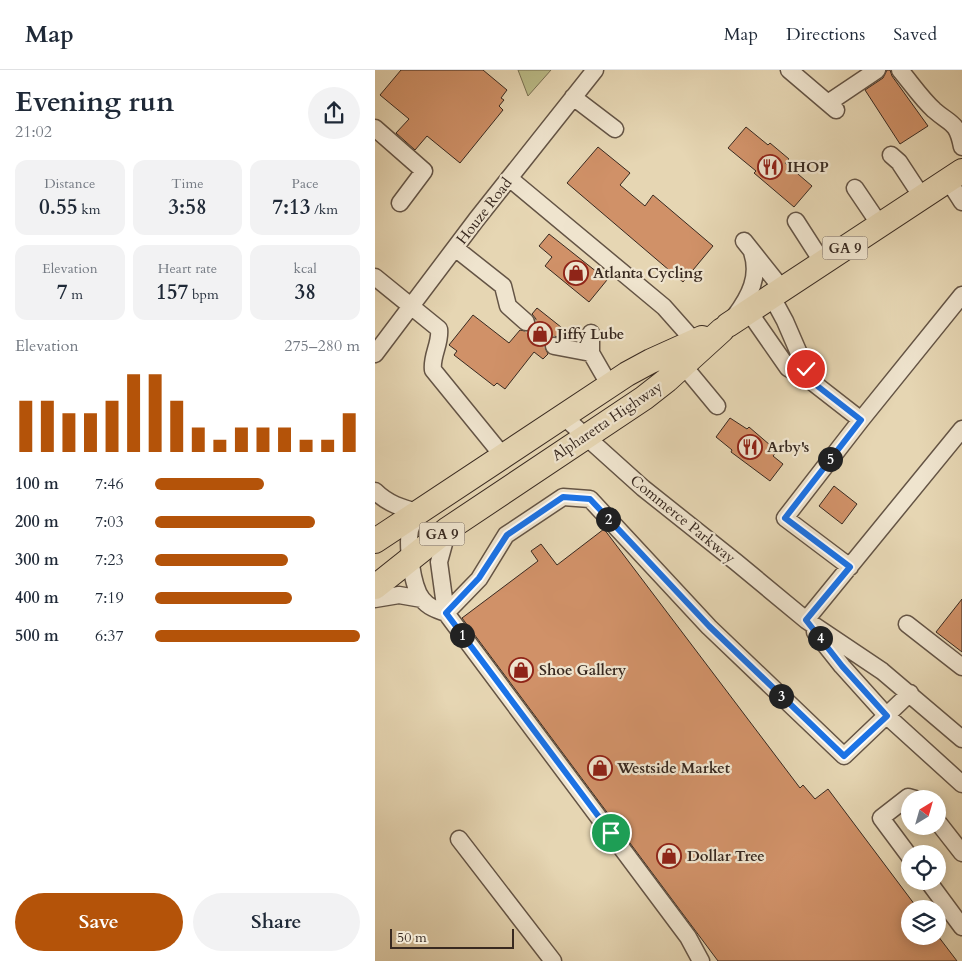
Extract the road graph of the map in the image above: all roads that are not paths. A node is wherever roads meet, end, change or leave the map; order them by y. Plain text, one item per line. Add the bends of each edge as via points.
1 (595, 70) edge
2 (789, 70) edge
3 (877, 70) edge
4 (900, 70) edge
5 (573, 97) junction
6 (375, 128) edge
7 (615, 129) dead end
8 (962, 146) edge
9 (891, 155) dead end
10 (955, 176) edge
11 (509, 178) junction
12 (855, 188) dead end
13 (922, 198) junction
14 (962, 202) edge
15 (400, 203) dead end
16 (796, 221) dead end
17 (880, 225) junction
18 (455, 248) junction
19 (823, 263) junction
20 (375, 277) edge
21 (778, 293) junction
22 (962, 295) edge
23 (411, 305) junction
24 (749, 312) junction
25 (526, 322) tunnel mouth
26 (728, 325) joint
27 (591, 333) dead end
28 (695, 342) junction
29 (554, 346) tunnel mouth
30 (591, 353) junction
31 (375, 354) edge
32 (683, 365) junction
33 (811, 381) junction
34 (610, 386) junction
35 (717, 406) dead end
36 (563, 416) junction
37 (861, 420) junction
38 (962, 429) edge
39 (585, 436) junction
40 (503, 456) junction
41 (375, 492) edge
42 (419, 512) junction
43 (448, 529) junction
44 (375, 542) edge
45 (411, 557) junction
46 (850, 567) junction
47 (375, 587) edge
48 (375, 599) edge
49 (422, 599) junction
50 (446, 613) junction
51 (806, 620) junction
52 (907, 624) dead end
53 (962, 667) edge
54 (910, 693) junction
55 (887, 716) junction
56 (962, 739) edge
57 (962, 784) edge
58 (901, 802) edge
59 (946, 833) edge
60 (459, 839) dead end
61 (901, 845) edge
62 (962, 853) edge
63 (935, 890) edge
64 (962, 927) edge
65 (553, 961) edge
66 (701, 961) edge

1 - 5 street, Houze Road
2 - 3 street via 832,107
4 - 8 street via 934,110 953,122
5 - 7 street
5 - 11 street, Houze Road
6 - 15 street via 424,171
9 - 13 street
10 - 13 highway, GA 9
10 - 14 street
11 - 18 street, Houze Road
11 - 28 street via 663,307
12 - 17 street
13 - 17 highway, GA 9
16 - 19 street
17 - 19 highway, GA 9
18 - 23 street, Houze Road
18 - 25 street via 503,286 508,306
19 - 21 highway, GA 9
20 - 23 street
21 - 24 highway, GA 9
21 - 26 street via 748,246 756,265 754,282 741,309
21 - 33 street via 785,321
22 - 37 street
23 - 31 street, Houze Road
23 - 40 street via 439,329 433,370
24 - 26 highway, GA 9
24 - 33 street via 788,368
27 - 30 street
28 - 32 highway, Alpharetta Highway / GA 9 via 722,330
28 - 34 highway, Alpharetta Highway / GA 9 via 651,361
29 - 30 street
30 - 34 street
32 - 35 street
32 - 39 highway, Alpharetta Highway / GA 9 via 645,398
33 - 37 street
34 - 36 highway, Alpharetta Highway / GA 9
36 - 39 street, Commerce Parkway
36 - 40 highway, Alpharetta Highway / GA 9
37 - 46 street via 785,518
38 - 46 street
39 - 43 highway, Alpharetta Highway / GA 9
39 - 51 street, Commerce Parkway via 643,488
40 - 42 highway, Alpharetta Highway / GA 9
41 - 42 street via 397,506
42 - 44 highway, Alpharetta Highway / GA 9
42 - 45 street via 410,530
43 - 45 highway, Alpharetta Highway / GA 9
43 - 50 street via 439,562
45 - 47 highway, Alpharetta Highway / GA 9
45 - 49 street
46 - 51 street
48 - 49 street via 399,595
49 - 50 street via 431,608
50 - 55 street via 479,578 507,535 563,497 590,499 709,626 844,756
50 - 66 street via 689,937
51 - 54 street, Commerce Parkway
51 - 55 street, Commerce Parkway
52 - 53 street
54 - 55 street
54 - 56 street, Commerce Parkway
55 - 57 street, Commerce Parkway
58 - 61 street via 881,818
59 - 62 street
60 - 65 street
63 - 64 street

